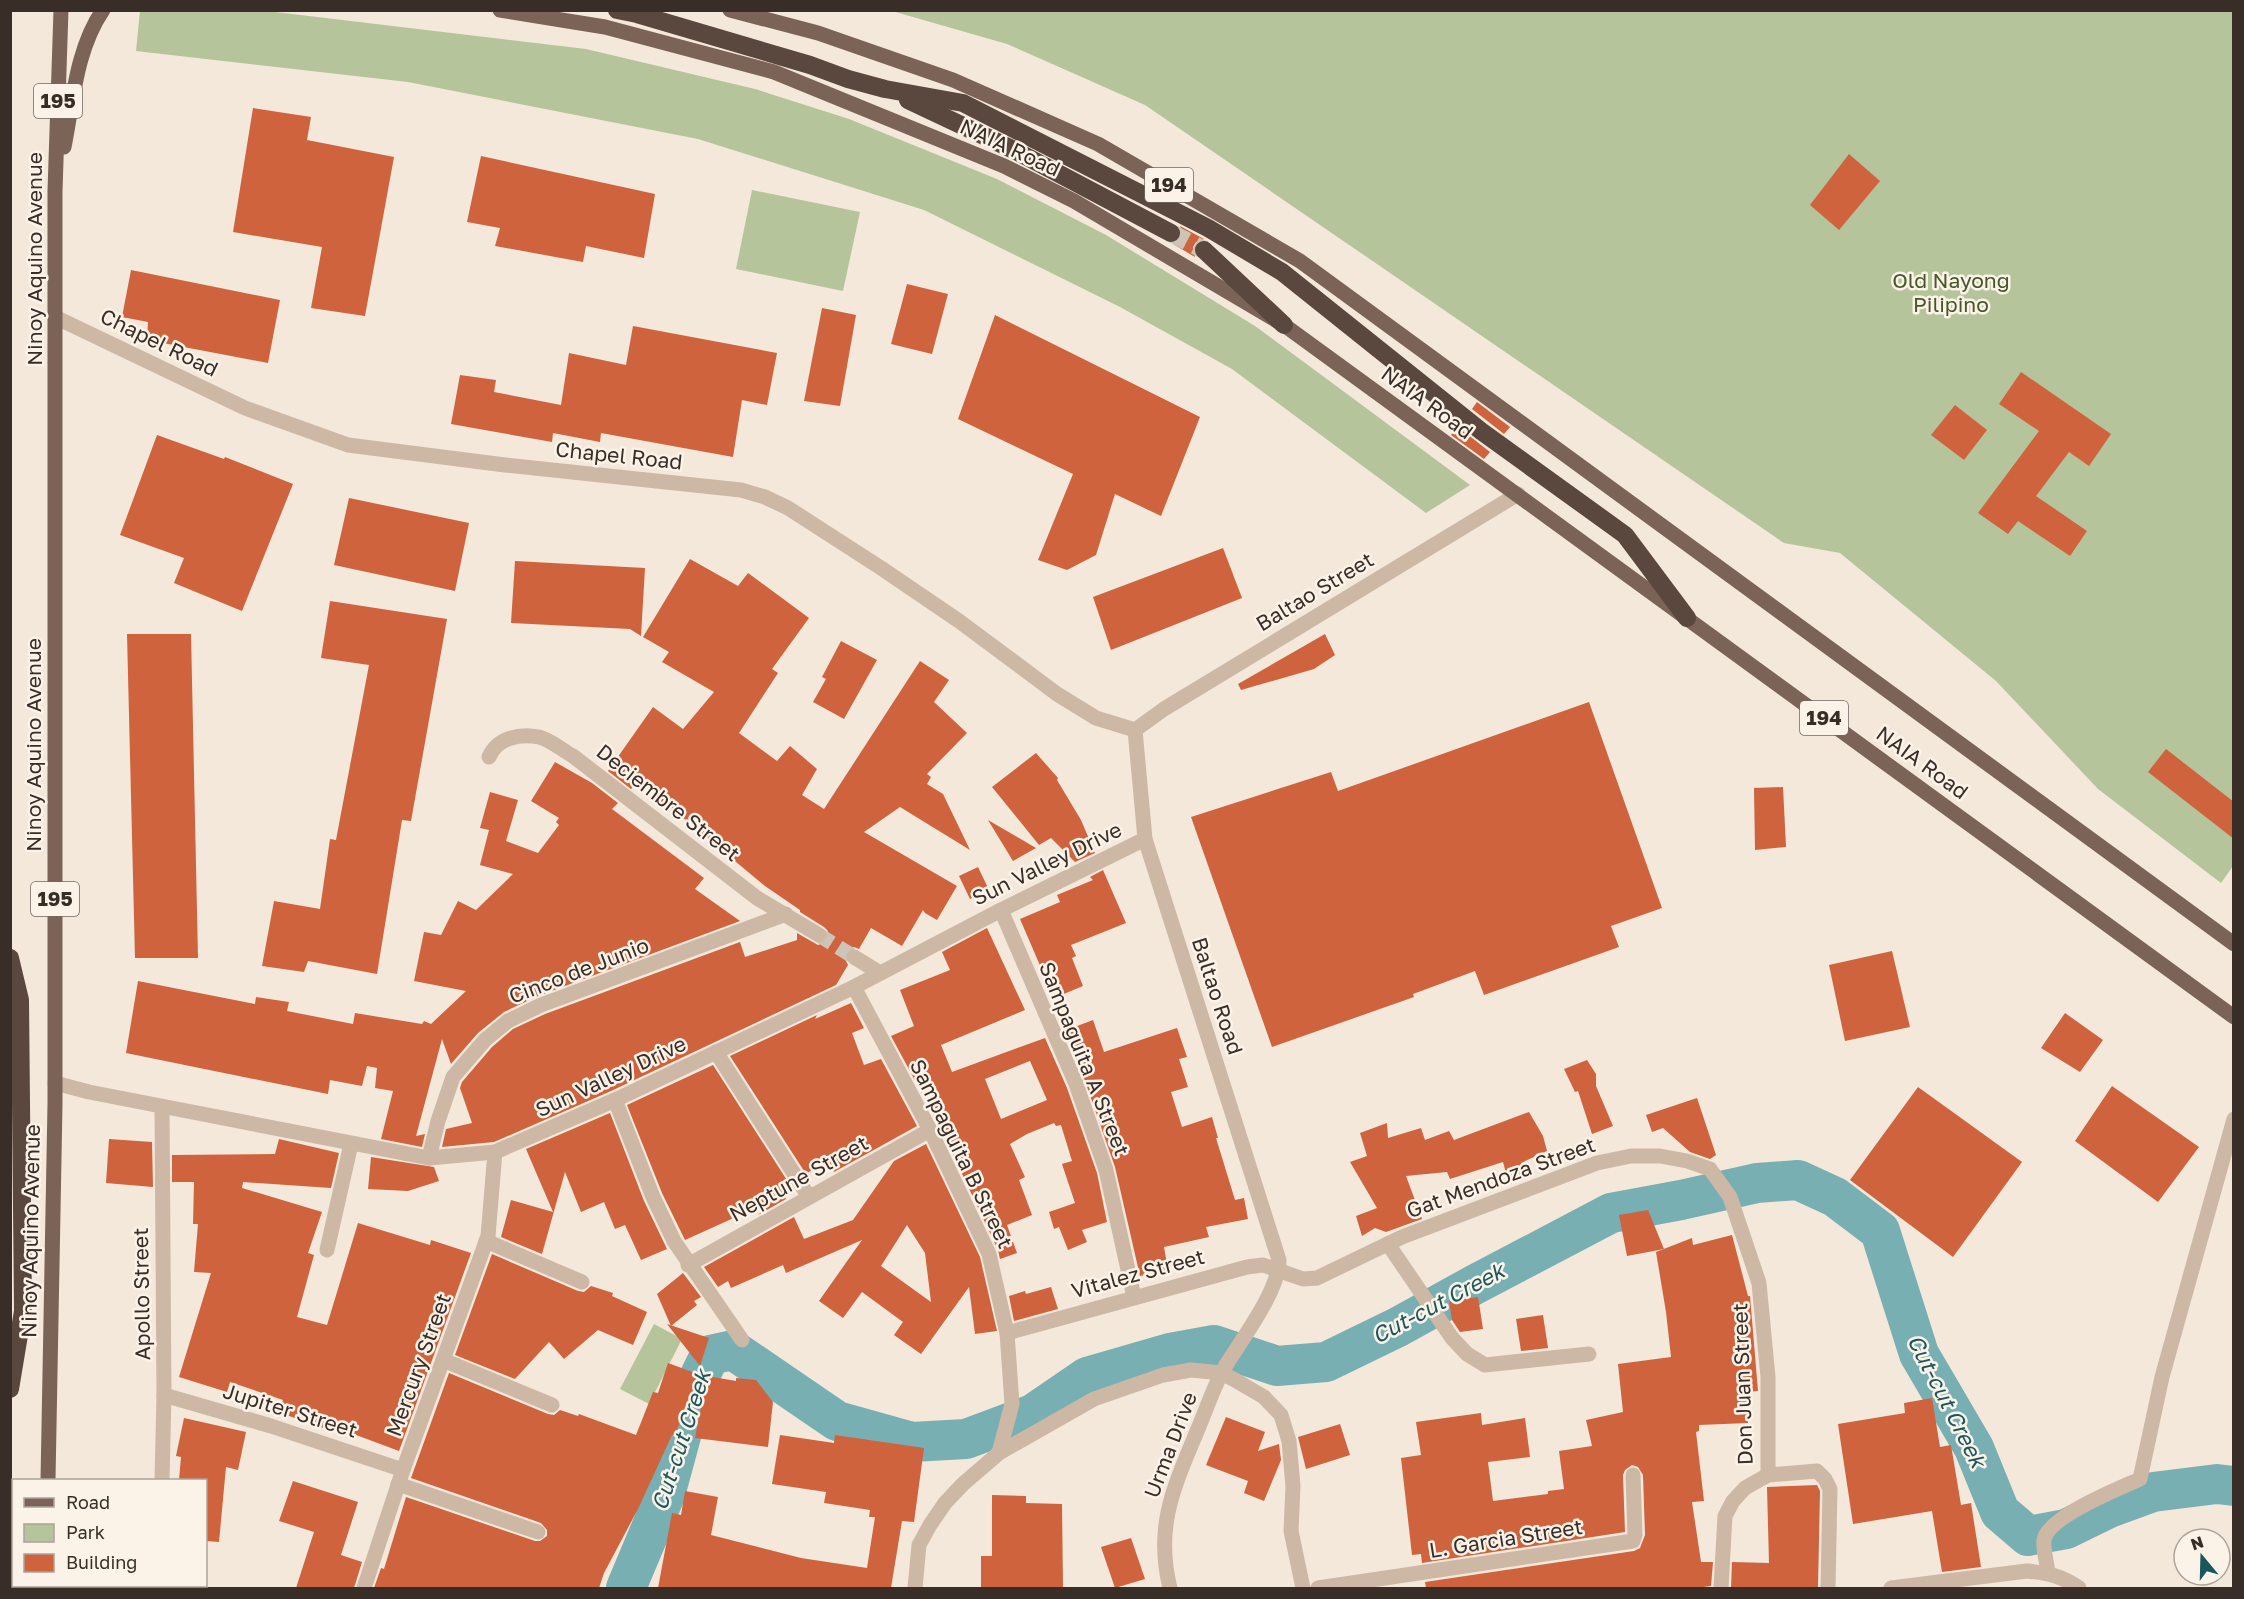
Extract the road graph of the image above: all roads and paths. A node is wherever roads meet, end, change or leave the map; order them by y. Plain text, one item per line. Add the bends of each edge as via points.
1 (61, 10) edge
2 (103, 10) edge
3 (500, 10) edge
4 (617, 10) edge
5 (730, 10) edge
6 (885, 89) junction
7 (55, 191) junction
8 (1172, 233) tunnel mouth
9 (1204, 250) tunnel mouth
10 (55, 317) junction
11 (1284, 325) junction
12 (1518, 494) junction
13 (1687, 618) junction
14 (1135, 730) junction
15 (489, 758) dead end
16 (1145, 839) junction
17 (1001, 910) junction
18 (786, 914) junction
19 (819, 935) tunnel mouth
20 (2234, 944) edge
21 (854, 957) tunnel mouth
22 (10, 958) edge
23 (880, 973) junction
24 (854, 987) junction
25 (2234, 1017) edge
26 (716, 1052) junction
27 (55, 1083) junction
28 (615, 1100) junction
29 (162, 1107) junction
30 (2234, 1119) edge
31 (930, 1130) junction
32 (351, 1144) junction
33 (495, 1152) junction
34 (429, 1158) junction
35 (809, 1197) junction
36 (1730, 1197) joint
37 (486, 1241) junction
38 (1388, 1244) junction
39 (327, 1250) dead end
40 (688, 1265) junction
41 (1280, 1271) junction
42 (582, 1281) dead end
43 (1134, 1297) junction
44 (1007, 1333) junction
45 (742, 1340) dead end
46 (1589, 1354) dead end
47 (443, 1360) junction
48 (1221, 1373) junction
49 (10, 1389) edge
50 (164, 1395) junction
51 (552, 1405) dead end
52 (999, 1453) junction
53 (1634, 1475) dead end
54 (1768, 1475) junction
55 (401, 1477) junction
56 (48, 1479) edge
57 (162, 1479) edge
58 (538, 1532) dead end
59 (2048, 1573) junction
60 (363, 1588) edge
61 (915, 1588) edge
62 (1170, 1588) edge
63 (1303, 1588) edge
64 (1318, 1588) edge
65 (1721, 1588) edge
66 (1828, 1588) edge
67 (1891, 1588) edge
68 (2079, 1588) edge

1 - 7 main road, Ninoy Aquino Avenue / 195
2 - 7 main road via 83,53
3 - 11 main road, NAIA Road / 194 via 604,27 774,72 917,129 1074,201
4 - 6 highway
5 - 20 main road, NAIA Road / 194 via 818,33 953,80 1098,144 1300,261
6 - 8 highway via 1014,150
6 - 13 highway via 963,103 1208,228 1282,272 1497,443 1625,535
7 - 10 main road, Ninoy Aquino Avenue / 195
9 - 11 highway
10 - 14 street, Chapel Road via 246,408 348,445 741,490 765,496 881,568 1076,706 1096,718
10 - 27 main road, Ninoy Aquino Avenue / 195
11 - 12 main road, NAIA Road / 194
12 - 13 main road, NAIA Road / 194
12 - 14 street, Baltao Street
13 - 25 main road, NAIA Road / 194
14 - 16 street, Baltao Road
15 - 18 street, Deciembre Street via 499,744 516,736 549,741 757,898
16 - 17 street, Sun Valley Drive
16 - 41 street, Baltao Road
17 - 23 street, Sun Valley Drive
17 - 43 street, Sampaguita A Street via 1076,1084 1106,1170
18 - 19 street, Deciembre Street
18 - 34 street, Cinco de Junio via 541,1005 508,1021 485,1040 453,1077
21 - 23 street
22 - 49 highway via 20,1000 23,1311
23 - 24 street, Sun Valley Drive
24 - 26 street, Sun Valley Drive
24 - 31 street, Sampaguita B Street
26 - 28 street, Sun Valley Drive
26 - 35 street
27 - 29 street, Sun Valley Drive
27 - 56 main road, Ninoy Aquino Avenue / 195
28 - 33 street, Sun Valley Drive
28 - 40 street via 653,1197
29 - 32 street, Sun Valley Drive
29 - 50 street, Apollo Street
30 - 59 street via 2162,1377 2140,1479 2057,1522 2047,1534
31 - 35 street, Neptune Street
31 - 44 street, Sampaguita B Street via 988,1254
32 - 34 street, Sun Valley Drive
32 - 39 street
33 - 34 street, Sun Valley Drive
33 - 37 street, Mercury Street
35 - 40 street, Neptune Street
36 - 38 street, Gat Mendoza Street via 1710,1169 1660,1156 1632,1156 1597,1163
36 - 54 street, Don Juan Street via 1760,1283 1768,1377
37 - 42 street
37 - 47 street, Mercury Street
38 - 41 street, Gat Mendoza Street via 1317,1278 1303,1279
38 - 46 street via 1434,1314 1467,1354 1485,1365
40 - 45 street
41 - 43 street, Vitalez Street via 1263,1265 1247,1266
41 - 48 street, Urma Drive
43 - 44 street, Vitalez Street
44 - 52 street, Sampaguita B Street via 1012,1404
47 - 51 street
47 - 55 street, Mercury Street
48 - 52 street via 1177,1371 1102,1396
48 - 62 street, Urma Drive via 1168,1505 1165,1557
48 - 63 street via 1264,1396 1281,1415 1289,1441 1293,1486 1291,1531
50 - 55 street, Jupiter Street via 271,1426
50 - 57 street, Apollo Street
52 - 61 street via 963,1484 930,1525 919,1545
53 - 64 street, L. Garcia Street via 1633,1541
54 - 65 street via 1745,1488 1725,1516
54 - 66 street, Don Juan Street via 1817,1471 1825,1479 1830,1489
55 - 58 street, Jupiter Street
55 - 60 street, Mercury Street
59 - 67 street via 2027,1571
59 - 68 street

